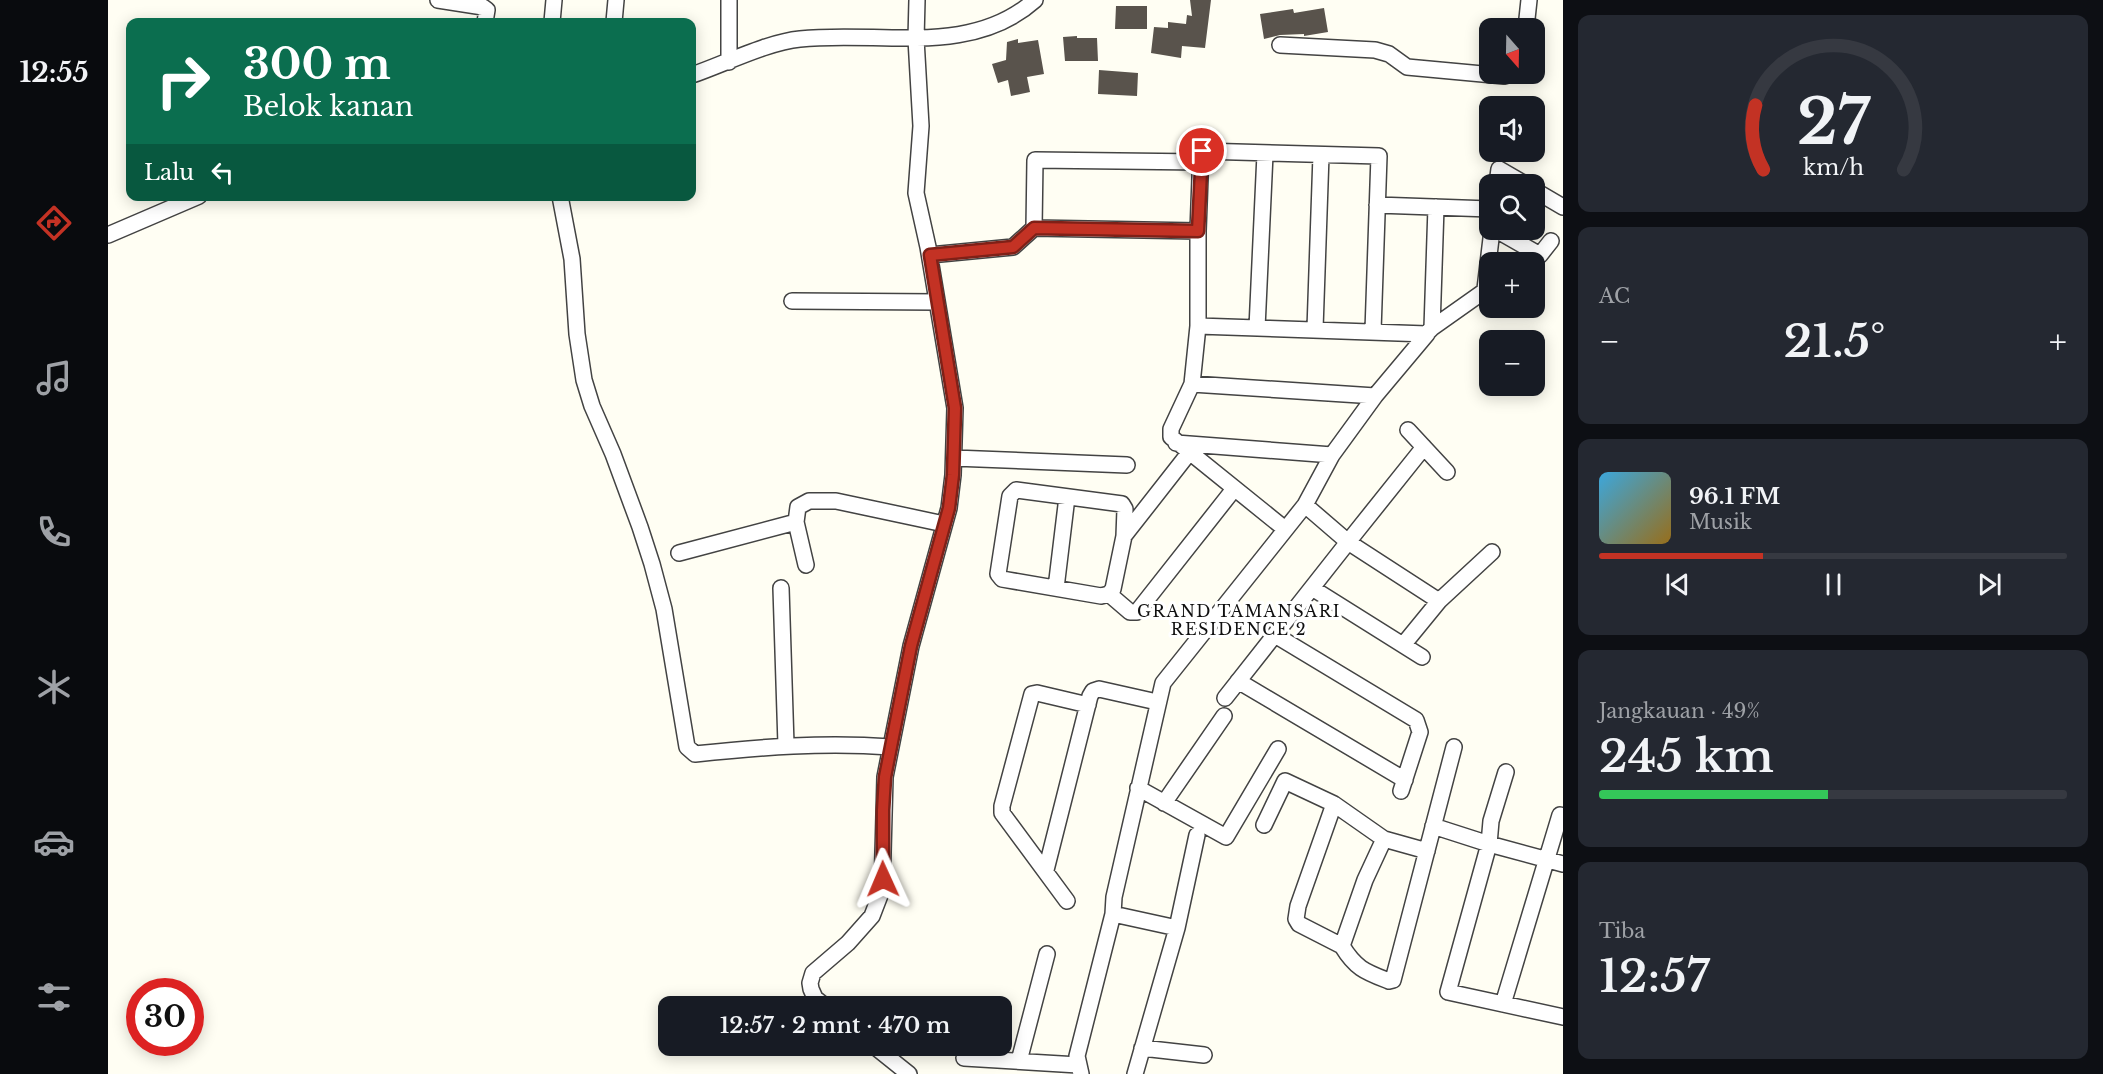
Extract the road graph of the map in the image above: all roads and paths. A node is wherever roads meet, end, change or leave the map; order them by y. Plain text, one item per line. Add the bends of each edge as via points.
1 (438, 0) edge
2 (554, 0) edge
3 (616, 0) edge
4 (729, 0) edge
5 (917, 0) edge
6 (1035, 0) edge
7 (1529, 0) edge
8 (486, 11) edge
9 (552, 18) edge
10 (614, 18) edge
11 (1527, 18) edge
12 (916, 39) junction
13 (1280, 45) dead end
14 (729, 62) junction
15 (696, 74) edge
16 (1479, 74) edge
17 (1265, 154) junction
18 (1321, 154) junction
19 (1201, 162) junction
20 (1498, 174) edge
21 (1508, 174) edge
22 (1545, 196) edge
23 (187, 201) edge
24 (561, 201) edge
25 (1377, 205) junction
26 (1436, 207) junction
27 (1563, 207) edge
28 (1479, 209) edge
29 (1034, 228) junction
30 (1198, 231) junction
31 (108, 235) edge
32 (1508, 240) edge
33 (1551, 241) dead end
34 (1524, 252) edge
35 (1541, 252) edge
36 (930, 255) junction
37 (1479, 294) edge
38 (792, 301) dead end
39 (937, 302) junction
40 (1198, 326) junction
41 (1257, 328) junction
42 (1315, 329) junction
43 (1372, 331) junction
44 (1429, 331) junction
45 (1192, 384) junction
46 (1375, 396) junction
47 (1408, 430) dead end
48 (1176, 443) junction
49 (1424, 447) junction
50 (1189, 453) junction
51 (1332, 454) junction
52 (954, 458) junction
53 (1126, 465) dead end
54 (1448, 472) dead end
55 (1234, 489) junction
56 (1067, 497) junction
57 (1305, 505) junction
58 (796, 522) junction
59 (944, 524) junction
60 (1285, 529) junction
61 (1124, 536) junction
62 (1348, 542) junction
63 (1492, 552) dead end
64 (679, 553) dead end
65 (806, 565) dead end
66 (781, 588) dead end
67 (1056, 588) junction
68 (1312, 588) junction
69 (1109, 594) junction
70 (1439, 601) junction
71 (1275, 635) junction
72 (1403, 645) junction
73 (1422, 657) dead end
74 (1238, 681) junction
75 (1225, 698) dead end
76 (1157, 702) junction
77 (1088, 705) junction
78 (1224, 716) dead end
79 (786, 745) junction
80 (891, 747) junction
81 (1454, 747) dead end
82 (1278, 749) dead end
83 (1506, 772) dead end
84 (1138, 788) junction
85 (1164, 803) junction
86 (1334, 804) junction
87 (1560, 815) dead end
88 (1264, 825) dead end
89 (1434, 826) junction
90 (1197, 835) dead end
91 (1383, 839) junction
92 (1489, 844) junction
93 (1427, 851) junction
94 (1546, 859) junction
95 (1563, 864) edge
96 (1046, 870) junction
97 (1067, 901) dead end
98 (1113, 914) junction
99 (1177, 928) junction
100 (1342, 946) junction
101 (1047, 954) dead end
102 (813, 996) edge
103 (1563, 1001) edge
104 (1503, 1004) junction
105 (1561, 1017) edge
106 (1142, 1048) junction
107 (1204, 1055) dead end
108 (886, 1056) edge
109 (964, 1058) dead end
110 (1019, 1061) junction
111 (1079, 1070) edge
112 (909, 1074) edge
113 (1135, 1074) edge

1 - 8 street via 483,7
2 - 9 street
3 - 10 street
4 - 14 street
5 - 12 street
6 - 12 street via 1020,12 985,28
7 - 11 street
12 - 14 street via 798,39
12 - 36 street via 921,126 916,193
13 - 16 street via 1375,50 1389,54 1407,67
14 - 15 street
17 - 18 street
17 - 19 street via 1202,151
17 - 41 street
18 - 25 street via 1379,156
18 - 42 street
19 - 29 street via 1035,160
19 - 30 street
20 - 21 street via 1499,169
22 - 27 street
23 - 31 street
24 - 79 street via 572,259 584,380 640,527 658,586 687,747 695,754
25 - 26 street
25 - 43 street
26 - 28 street
26 - 44 street
29 - 30 street
29 - 36 street via 1013,247
30 - 40 street
32 - 34 street
33 - 35 street
36 - 39 street
37 - 44 street
38 - 39 street
39 - 52 street via 955,408
40 - 41 street
40 - 45 street
41 - 42 street
42 - 43 street
43 - 44 street
44 - 46 street
45 - 46 street
45 - 48 street via 1171,429
46 - 51 street
47 - 49 street
48 - 50 street
48 - 51 street
49 - 54 street
49 - 62 street
50 - 55 street
50 - 61 street
51 - 57 street
52 - 53 street
52 - 59 street
55 - 60 street
55 - 69 street via 1137,612 1130,612
56 - 61 street via 1122,504
56 - 67 street
56 - 67 street via 1016,490 1010,496 998,574 1002,579
57 - 60 street
57 - 62 street
58 - 59 street via 798,507 809,501 825,500
58 - 64 street
58 - 65 street
59 - 80 street via 911,646
60 - 76 street via 1163,682
61 - 69 street
62 - 68 street
62 - 70 street
63 - 70 street
66 - 79 street
67 - 69 street
68 - 71 street
68 - 72 street
70 - 72 street
71 - 74 street
71 - 74 street via 1416,720 1420,732 1403,786
72 - 73 street
74 - 75 street
76 - 77 street via 1099,689 1090,696
76 - 84 street
77 - 96 street
77 - 96 street via 1032,694 1002,806 1002,813
78 - 85 street
79 - 80 street
80 - 102 street via 884,788 882,890 872,916 813,973
81 - 89 street
82 - 85 street via 1226,837
83 - 92 street via 1491,821
84 - 85 street
84 - 98 street
86 - 88 street via 1285,781
86 - 91 street
86 - 100 street via 1296,919
87 - 94 street
89 - 92 street
89 - 93 street
90 - 99 street
91 - 93 street
91 - 100 street
92 - 94 street
92 - 104 street via 1448,992
93 - 100 street via 1393,980 1354,965
94 - 95 street
94 - 104 street
96 - 97 street
98 - 99 street
98 - 111 street via 1077,1056
99 - 106 street
101 - 110 street
103 - 105 street
104 - 105 street
106 - 107 street
106 - 113 street
108 - 112 street
109 - 110 street
110 - 111 street

